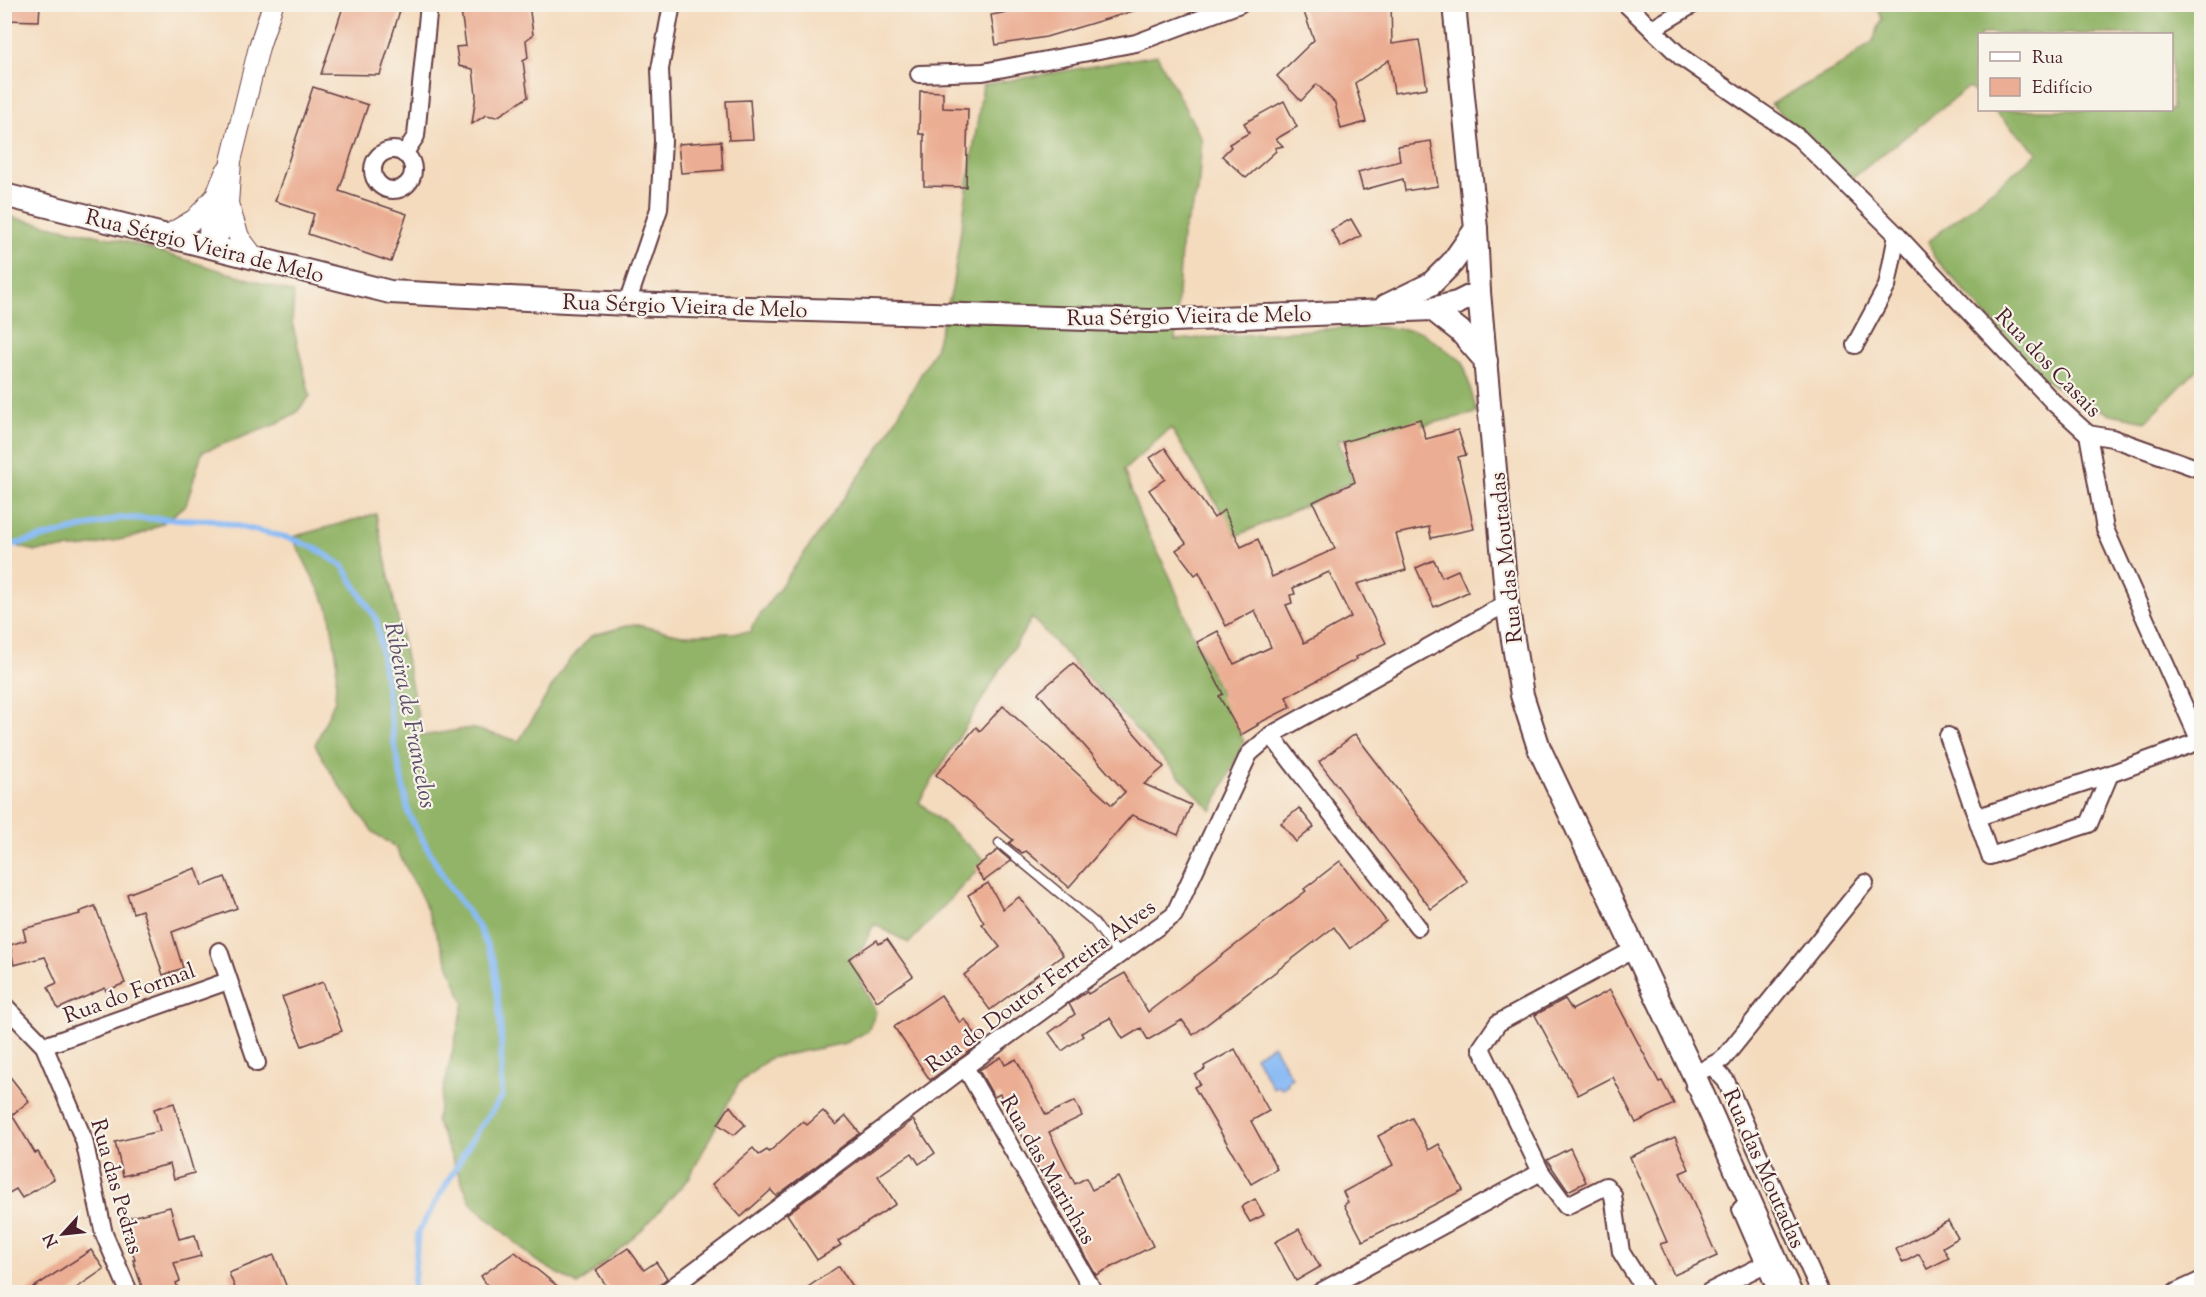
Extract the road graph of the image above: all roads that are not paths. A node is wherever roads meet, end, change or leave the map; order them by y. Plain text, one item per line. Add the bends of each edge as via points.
1 (273, 4) edge
2 (429, 4) edge
3 (672, 4) edge
4 (1240, 4) edge
5 (1454, 4) edge
6 (1626, 4) edge
7 (1694, 4) edge
8 (1652, 29) junction
9 (919, 74) dead end
10 (404, 154) dead end
11 (4, 195) edge
12 (221, 202) junction
13 (1476, 229) junction
14 (168, 235) junction
15 (1897, 235) junction
16 (210, 246) junction
17 (254, 257) junction
18 (1431, 284) junction
19 (1479, 292) junction
20 (627, 304) junction
21 (1432, 309) junction
22 (1378, 310) junction
23 (1855, 345) dead end
24 (1486, 361) junction
25 (2088, 434) junction
26 (2202, 470) edge
27 (1508, 603) junction
28 (1270, 735) junction
29 (1948, 736) dead end
30 (2201, 743) edge
31 (2110, 774) junction
32 (1978, 817) junction
33 (999, 843) dead end
34 (1865, 884) dead end
35 (1418, 927) dead end
36 (1633, 950) junction
37 (219, 951) dead end
38 (1119, 955) junction
39 (228, 981) junction
40 (4, 1005) edge
41 (44, 1046) junction
42 (257, 1063) dead end
43 (965, 1067) junction
44 (1703, 1071) junction
45 (1541, 1172) junction
46 (1765, 1264) junction
47 (2202, 1280) edge
48 (1321, 1292) edge
49 (129, 1293) edge
50 (666, 1293) edge
51 (1094, 1293) edge
52 (1646, 1293) edge
53 (1709, 1293) edge
54 (1777, 1293) edge
55 (1790, 1293) edge
56 (1820, 1293) edge
57 (2176, 1293) edge

1 - 12 street
2 - 10 street via 416,136
3 - 20 street via 660,69 663,141 659,209
4 - 9 street via 1136,43 983,72
5 - 13 main road, Rua das Moutadas
6 - 8 street, Rua dos Casais
7 - 8 street
8 - 15 street, Rua dos Casais via 1681,57 1799,138
11 - 14 main road, Rua Sérgio Vieira de Melo
12 - 14 street
12 - 16 street via 221,231
12 - 17 street via 238,237
13 - 18 main road, Rua Sérgio Vieira de Melo
13 - 19 main road, Rua das Moutadas
14 - 16 main road, Rua Sérgio Vieira de Melo
15 - 23 street via 1887,286
15 - 25 street, Rua dos Casais
16 - 17 main road, Rua Sérgio Vieira de Melo
17 - 20 main road, Rua Sérgio Vieira de Melo via 390,292
18 - 19 main road, Rua Sérgio Vieira de Melo via 1455,284
18 - 22 main road, Rua Sérgio Vieira de Melo
19 - 21 main road, Rua Sérgio Vieira de Melo
19 - 24 main road, Rua das Moutadas
20 - 22 main road, Rua Sérgio Vieira de Melo via 1150,321
21 - 22 main road, Rua Sérgio Vieira de Melo
21 - 24 main road via 1460,331
24 - 27 main road, Rua das Moutadas
25 - 26 street via 2112,438
25 - 30 street, Rua dos Casais via 2105,529
27 - 28 street, Rua do Doutor Ferreira Alves
27 - 36 main road, Rua das Moutadas via 1522,694 1539,748
28 - 35 street
28 - 38 street, Rua do Doutor Ferreira Alves via 1249,754 1174,915
29 - 32 street
30 - 31 street
31 - 32 street
31 - 32 street via 2089,824 2034,842 1990,856
33 - 38 lane via 1093,921
34 - 44 street via 1723,1059
36 - 44 main road, Rua das Moutadas
36 - 45 street via 1498,1023 1481,1048
37 - 39 street, Rua do Formal
38 - 43 street, Rua do Doutor Ferreira Alves
39 - 41 street, Rua do Formal
39 - 42 street, Rua do Formal
40 - 41 street, Rua das Pedras
41 - 49 street, Rua das Pedras via 84,1140 104,1234
43 - 50 street, Rua do Doutor Ferreira Alves
43 - 51 street, Rua das Marinhas
44 - 46 street, Rua das Moutadas via 1694,1099
44 - 55 main road, Rua das Moutadas
44 - 56 street, Rua das Moutadas via 1726,1081
45 - 48 street
45 - 52 street via 1566,1206 1606,1186 1613,1195 1622,1252
46 - 53 street
46 - 54 street, Rua das Moutadas
47 - 57 street

